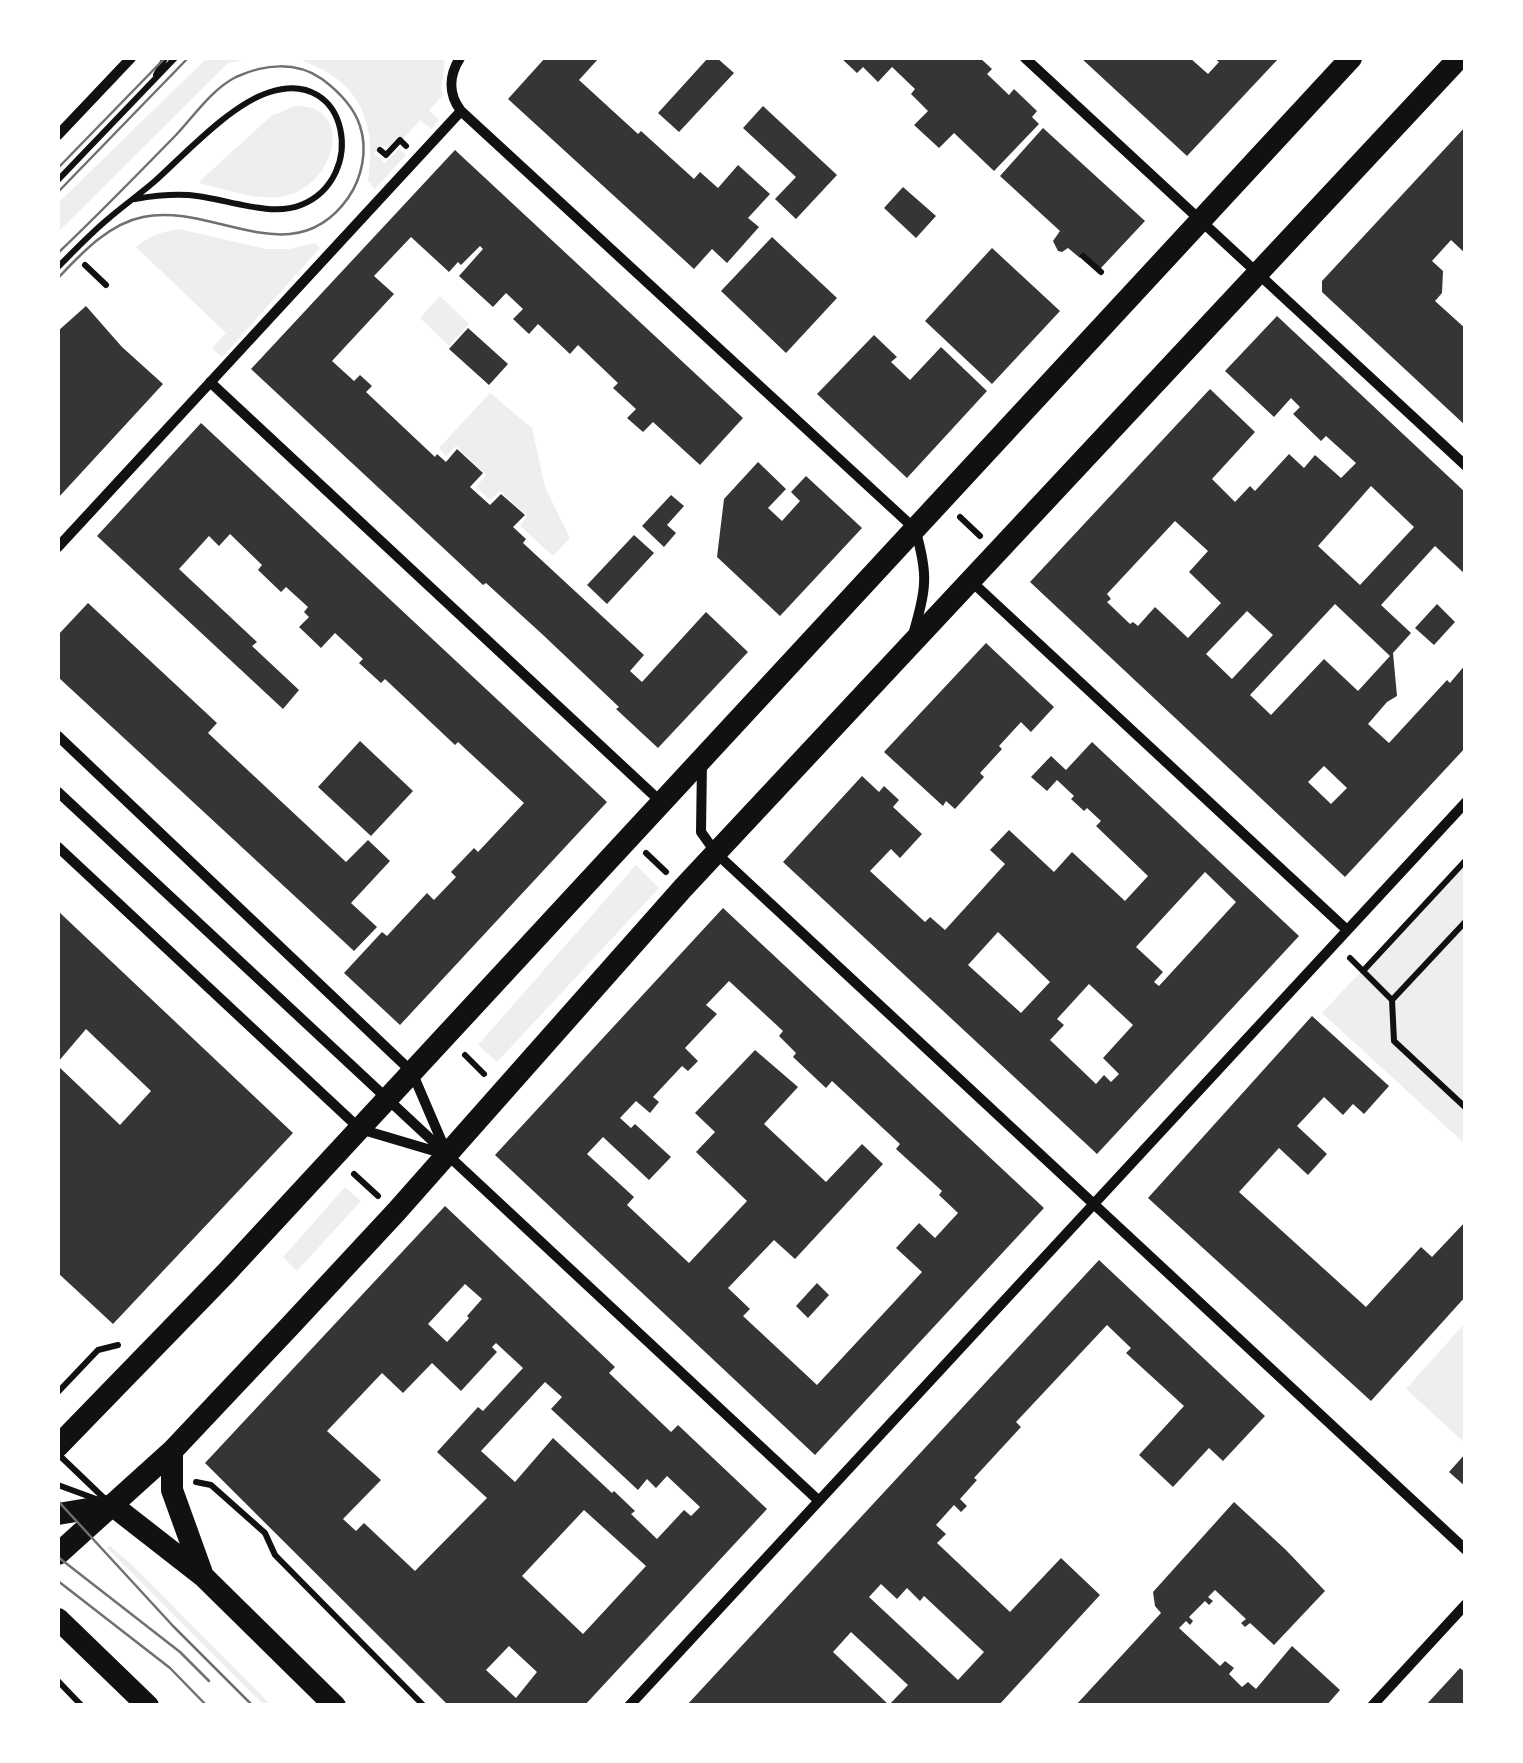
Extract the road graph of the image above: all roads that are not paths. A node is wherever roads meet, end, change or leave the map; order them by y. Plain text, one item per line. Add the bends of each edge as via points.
1 (131, 58) edge
2 (165, 58) edge
3 (175, 58) edge
4 (460, 58) edge
5 (1024, 58) edge
6 (1351, 58) edge
7 (1458, 58) edge
8 (153, 80) junction
9 (461, 111) junction
10 (58, 135) edge
11 (58, 180) edge
12 (134, 199) junction
13 (1201, 220) junction
14 (58, 267) edge
15 (1258, 273) junction
16 (210, 382) junction
17 (1466, 466) edge
18 (915, 529) junction
19 (58, 546) edge
20 (970, 580) junction
21 (910, 646) junction
22 (58, 736) edge
23 (702, 758) junction
24 (58, 792) edge
25 (662, 802) junction
26 (1466, 802) edge
27 (58, 846) edge
28 (716, 853) junction
29 (1346, 930) junction
30 (412, 1072) junction
31 (387, 1099) junction
32 (360, 1129) junction
33 (447, 1155) junction
34 (1094, 1204) junction
35 (58, 1446) edge
36 (172, 1451) junction
37 (58, 1454) edge
38 (58, 1484) edge
39 (819, 1501) junction
40 (112, 1505) junction
41 (58, 1514) edge
42 (1466, 1550) edge
43 (58, 1554) edge
44 (203, 1576) junction
45 (1466, 1604) edge
46 (58, 1619) edge
47 (69, 1640) edge
48 (148, 1706) edge
49 (334, 1706) edge
50 (630, 1706) edge
51 (1372, 1706) edge

1 - 10 street
2 - 8 lane
3 - 8 lane
4 - 9 street via 452,96
5 - 13 street
6 - 13 main road
7 - 15 main road
8 - 11 lane
9 - 16 street
9 - 18 street
12 - 12 lane via 190,195 296,207 333,177 342,148 336,115 328,102 300,90 251,99
12 - 14 lane
13 - 15 street
13 - 18 main road
15 - 17 street
15 - 20 main road
16 - 19 street
16 - 25 street
18 - 21 street via 926,589
18 - 23 main road
20 - 21 main road
20 - 29 street
21 - 28 main road
22 - 30 street
23 - 25 main road
23 - 28 street via 702,832
24 - 31 street
25 - 30 main road
26 - 29 street
27 - 32 street
28 - 33 main road
28 - 34 street
29 - 34 street
30 - 31 main road
30 - 33 street
31 - 32 main road
31 - 33 street
32 - 33 street
32 - 35 main road
33 - 36 main road
33 - 39 street
34 - 39 street
34 - 42 street
36 - 40 main road
36 - 44 main road via 172,1490
37 - 40 lane
38 - 40 lane
39 - 50 street
40 - 41 main road
40 - 43 main road
40 - 44 main road
44 - 49 main road
45 - 51 street
46 - 47 main road
47 - 48 main road

